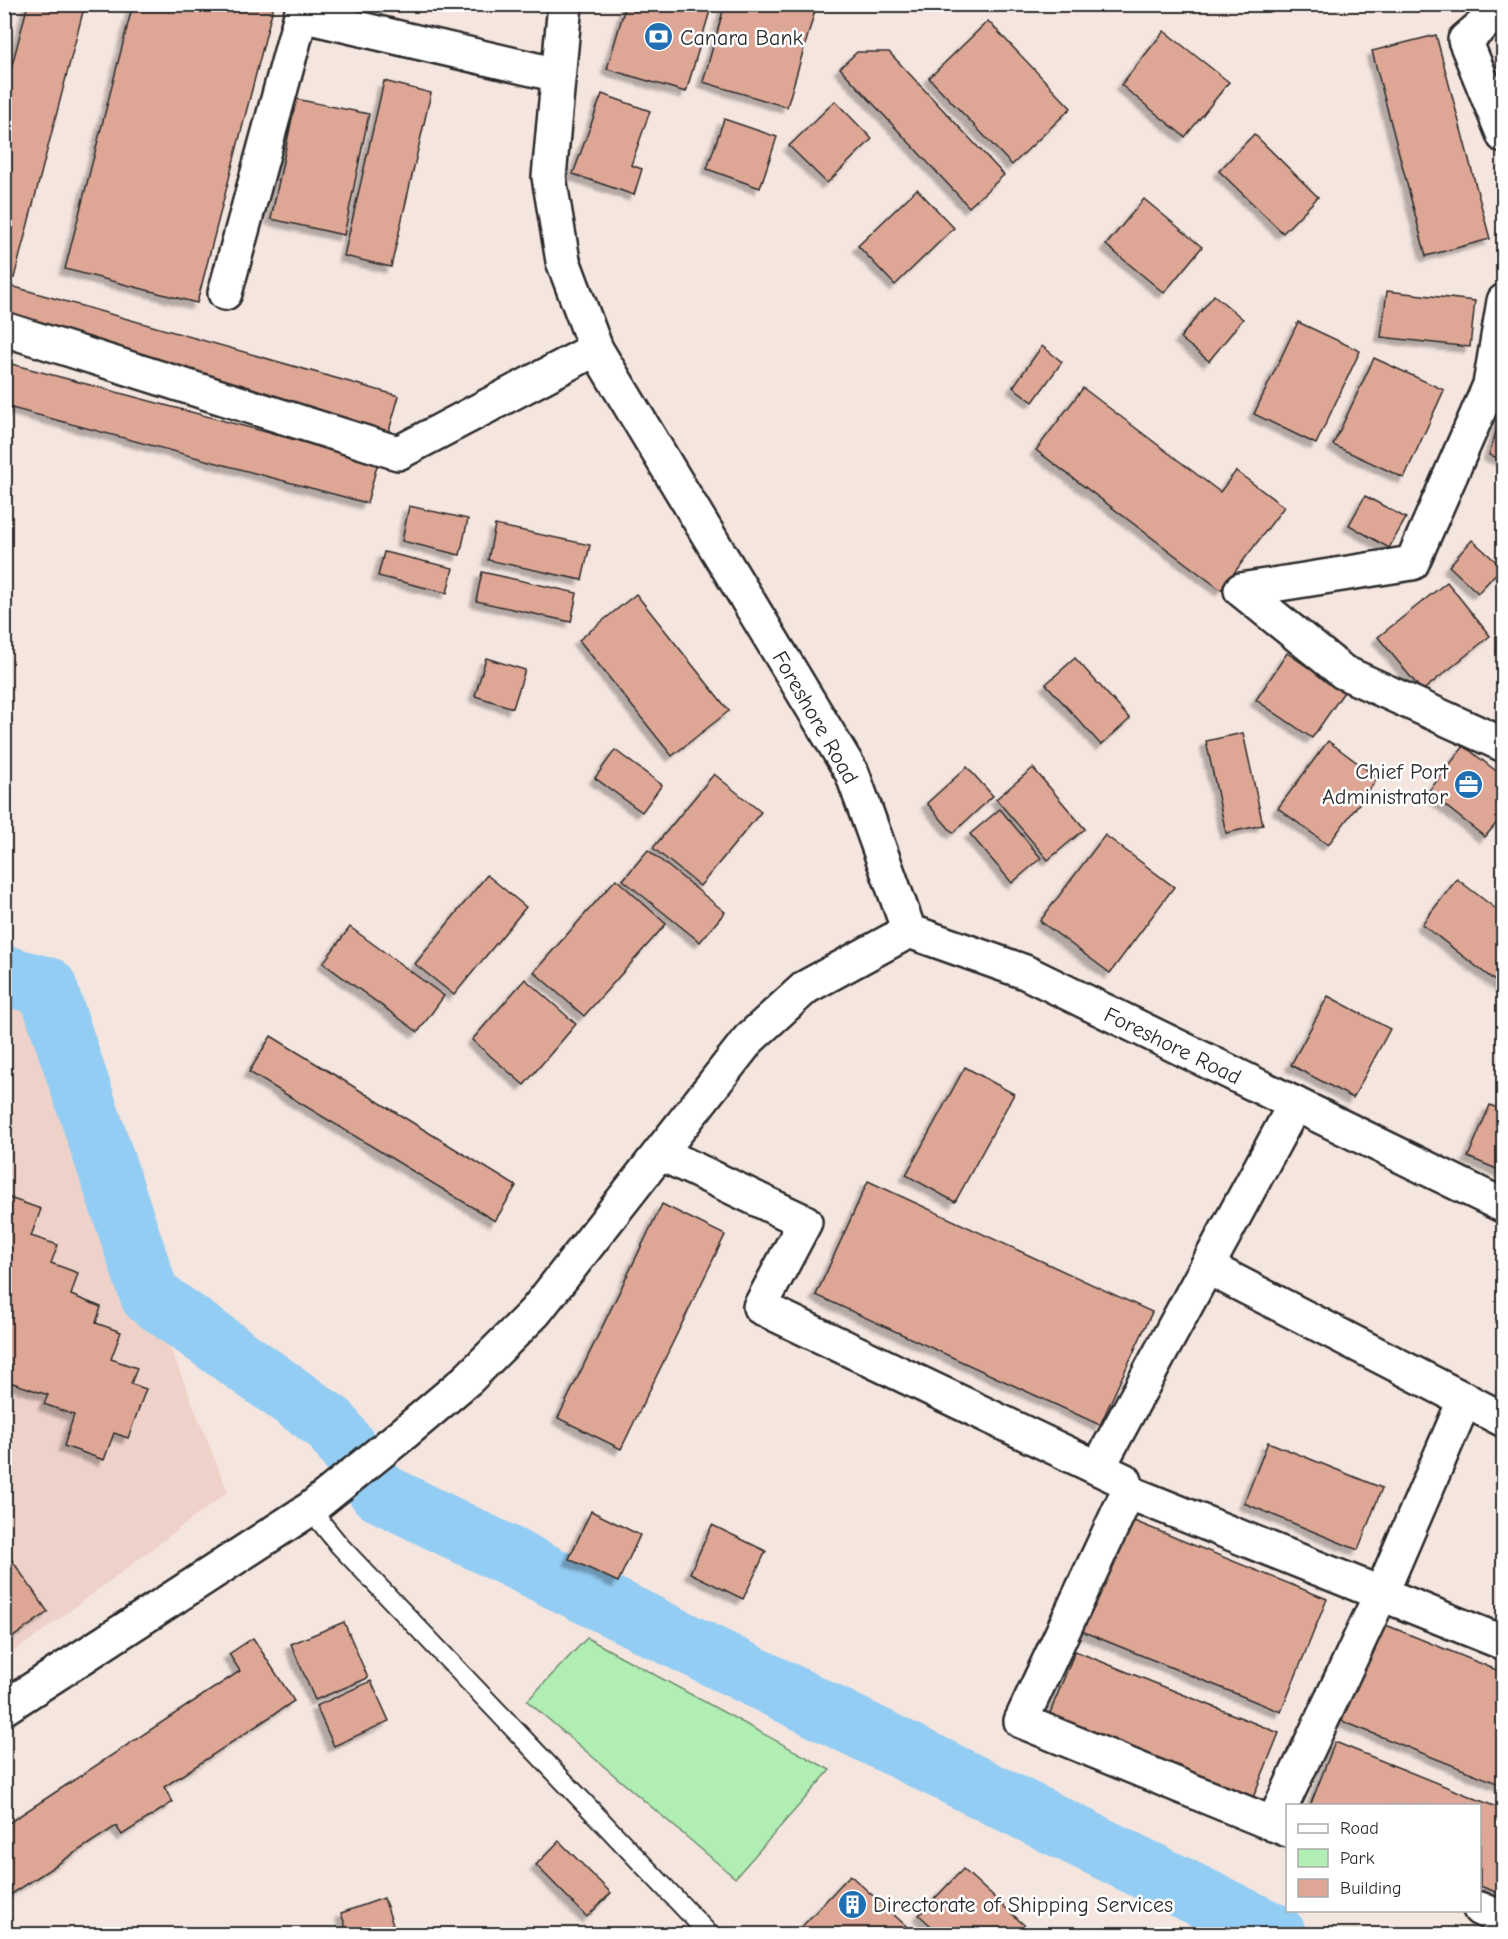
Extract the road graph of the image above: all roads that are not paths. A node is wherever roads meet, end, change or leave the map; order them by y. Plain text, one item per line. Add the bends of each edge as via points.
1 (565, 4) edge
2 (1503, 7) edge
3 (302, 10) edge
4 (558, 75) junction
5 (1503, 136) edge
6 (225, 293) dead end
7 (1503, 301) edge
8 (4, 329) edge
9 (596, 349) junction
10 (1503, 745) edge
11 (909, 931) junction
12 (1295, 1104) junction
13 (660, 1153) junction
14 (1503, 1206) edge
15 (1207, 1267) junction
16 (1465, 1399) junction
17 (1503, 1420) edge
18 (1098, 1468) junction
19 (1128, 1492) junction
20 (310, 1509) junction
21 (1381, 1594) junction
22 (1503, 1643) edge
23 (4, 1708) edge
24 (1290, 1804) edge
25 (1286, 1813) edge
26 (1280, 1827) edge
27 (1481, 1910) edge
28 (1503, 1919) edge
29 (709, 1935) edge

1 - 4 street, Foreshore Road
2 - 5 street via 1465,40
3 - 4 street
3 - 6 street
4 - 9 street, Foreshore Road via 549,177 563,261
7 - 10 street via 1490,385 1412,563 1241,590 1342,672
8 - 9 street via 398,453
9 - 11 street, Foreshore Road via 852,773
11 - 12 street, Foreshore Road via 1025,972
11 - 13 street via 806,987 748,1040
12 - 14 street, Foreshore Road
12 - 15 street
13 - 18 street via 805,1222 760,1307
13 - 20 street via 535,1312 468,1379
15 - 16 street
15 - 18 street
16 - 17 street
16 - 21 street
18 - 19 street via 1125,1481
19 - 21 street
19 - 26 street via 1021,1720
20 - 23 street
20 - 29 lane via 340,1546
21 - 22 street
21 - 24 street
25 - 26 street
27 - 28 street

